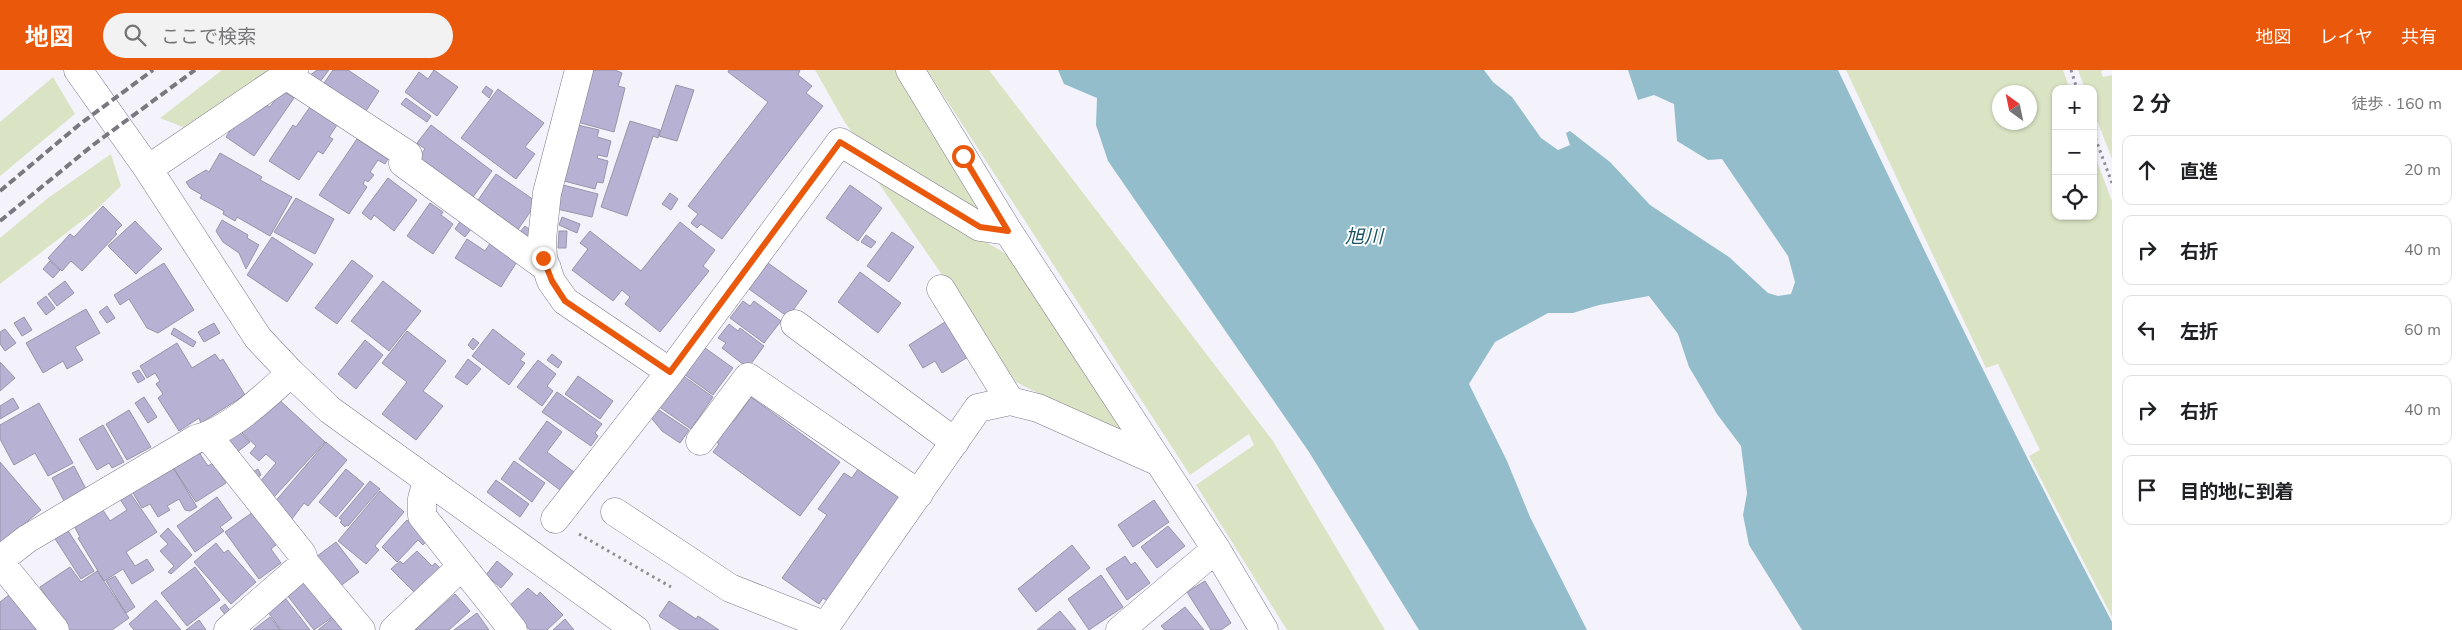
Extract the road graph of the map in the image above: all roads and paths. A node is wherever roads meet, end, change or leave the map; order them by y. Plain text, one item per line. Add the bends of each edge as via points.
1 (78, 70) edge
2 (579, 70) edge
3 (910, 70) edge
4 (2071, 70) edge
5 (290, 73) edge
6 (2076, 85) edge
7 (2097, 143) edge
8 (148, 169) junction
9 (2112, 183) edge
10 (1008, 231) junction
11 (547, 268) junction
12 (941, 289) dead end
13 (795, 324) dead end
14 (670, 372) junction
15 (291, 373) junction
16 (1010, 401) junction
17 (208, 436) junction
18 (700, 441) dead end
19 (955, 442) junction
20 (1159, 462) junction
21 (427, 481) junction
22 (919, 494) junction
23 (615, 512) dead end
24 (555, 519) dead end
25 (1216, 549) junction
26 (0, 561) edge
27 (305, 563) junction
28 (461, 567) junction
29 (825, 628) edge
30 (55, 630) edge
31 (228, 630) edge
32 (362, 630) edge
33 (394, 630) edge
34 (513, 630) edge
35 (636, 630) edge
36 (1120, 630) edge
37 (1264, 630) edge

1 - 8 street
2 - 11 street via 547,193 542,239
3 - 10 street
4 - 6 path
5 - 8 street
5 - 11 street via 408,155 403,163
7 - 9 path
8 - 15 street via 258,338
10 - 14 street via 980,227 840,142
10 - 20 street
11 - 14 street via 565,301
12 - 16 street
13 - 19 street
14 - 24 street
15 - 17 street via 257,403
15 - 21 street via 330,410
16 - 19 street via 978,408
16 - 20 street via 1038,408
17 - 26 street via 196,439 27,539
17 - 27 street via 302,554
18 - 22 street via 748,377
19 - 22 street
20 - 25 street
21 - 28 street via 422,516
21 - 35 street
22 - 29 street
23 - 29 street via 730,588
25 - 36 street
25 - 37 street
26 - 30 street
27 - 31 street
27 - 32 street
28 - 33 street
28 - 34 street

